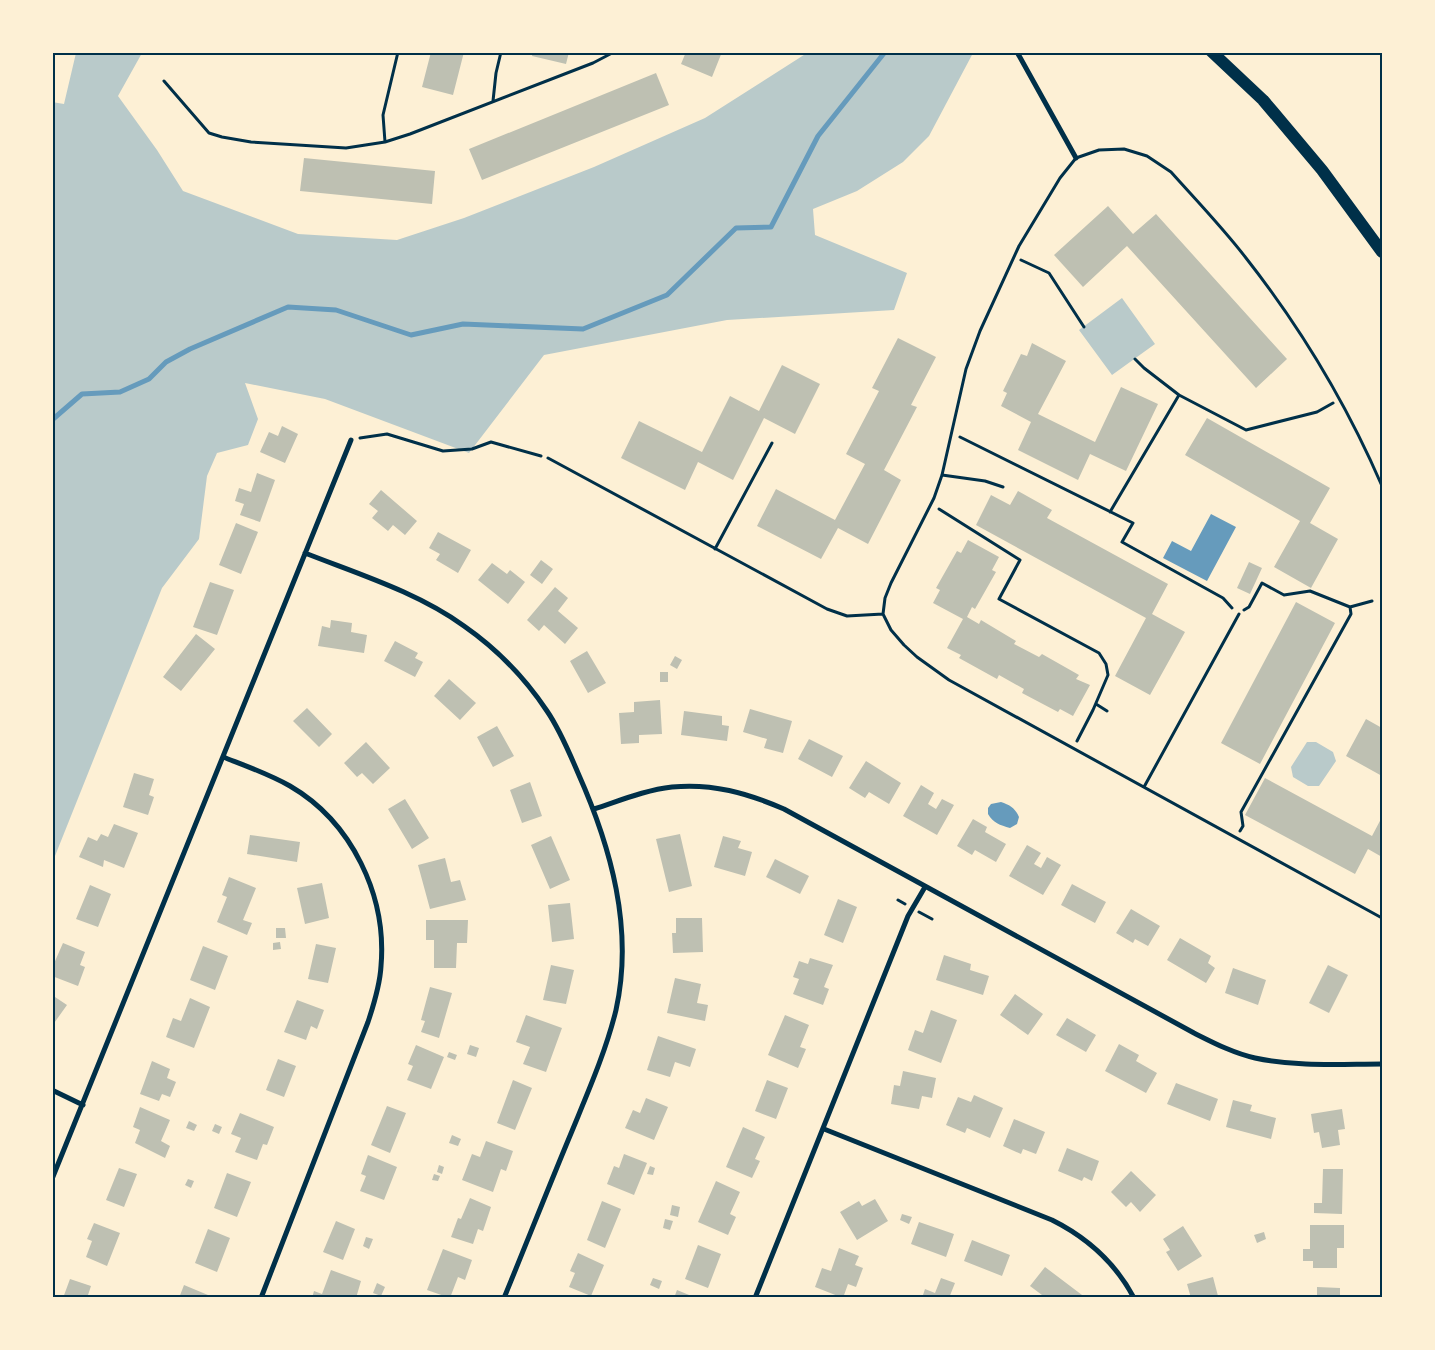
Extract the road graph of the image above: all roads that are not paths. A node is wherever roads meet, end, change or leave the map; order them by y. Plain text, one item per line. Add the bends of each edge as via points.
1 (398, 52) edge
2 (501, 52) edge
3 (614, 52) edge
4 (1016, 52) edge
5 (1212, 52) edge
6 (164, 81) dead end
7 (493, 101) junction
8 (385, 142) junction
9 (1076, 158) junction
10 (1382, 252) edge
11 (351, 440) road end
12 (772, 443) dead end
13 (548, 458) road end
14 (942, 475) junction
15 (1382, 486) edge
16 (1003, 487) dead end
17 (715, 549) junction
18 (305, 553) junction
19 (883, 614) junction
20 (1239, 614) road end
21 (223, 757) junction
22 (1144, 787) junction
23 (594, 809) junction
24 (925, 887) junction
25 (1382, 918) edge
26 (1382, 1064) edge
27 (52, 1090) edge
28 (83, 1105) junction
29 (824, 1129) junction
30 (52, 1179) edge
31 (261, 1298) edge
32 (504, 1298) edge
33 (755, 1298) edge
34 (1134, 1298) edge

1 - 8 lane via 383,115
2 - 7 lane
3 - 7 lane
4 - 9 street
5 - 10 highway via 1268,107 1322,170
6 - 8 lane via 209,133 222,138 346,148
7 - 8 lane
9 - 14 lane via 1060,178 1014,257 968,360
9 - 15 lane via 1100,150 1124,149 1147,156 1171,172 1245,256 1312,351 1340,399
11 - 18 street
12 - 17 lane
13 - 17 lane
14 - 16 lane
14 - 19 lane via 891,583
17 - 19 lane via 827,609 848,616
18 - 21 street
18 - 23 street via 432,606 493,648 524,679 548,712
19 - 22 lane via 904,645 933,669
20 - 22 lane
21 - 28 street
21 - 31 street via 291,786 339,828 357,855 370,884 379,918 382,950 378,987 368,1022
22 - 25 lane
23 - 24 street via 671,787 734,790 784,809
23 - 32 street via 616,884 622,920 622,966 616,1010 588,1091
24 - 26 street via 1224,1048 1285,1063
24 - 29 street via 908,916
27 - 28 street
28 - 30 street
29 - 33 street
29 - 34 street via 1069,1228 1107,1259 1124,1279

